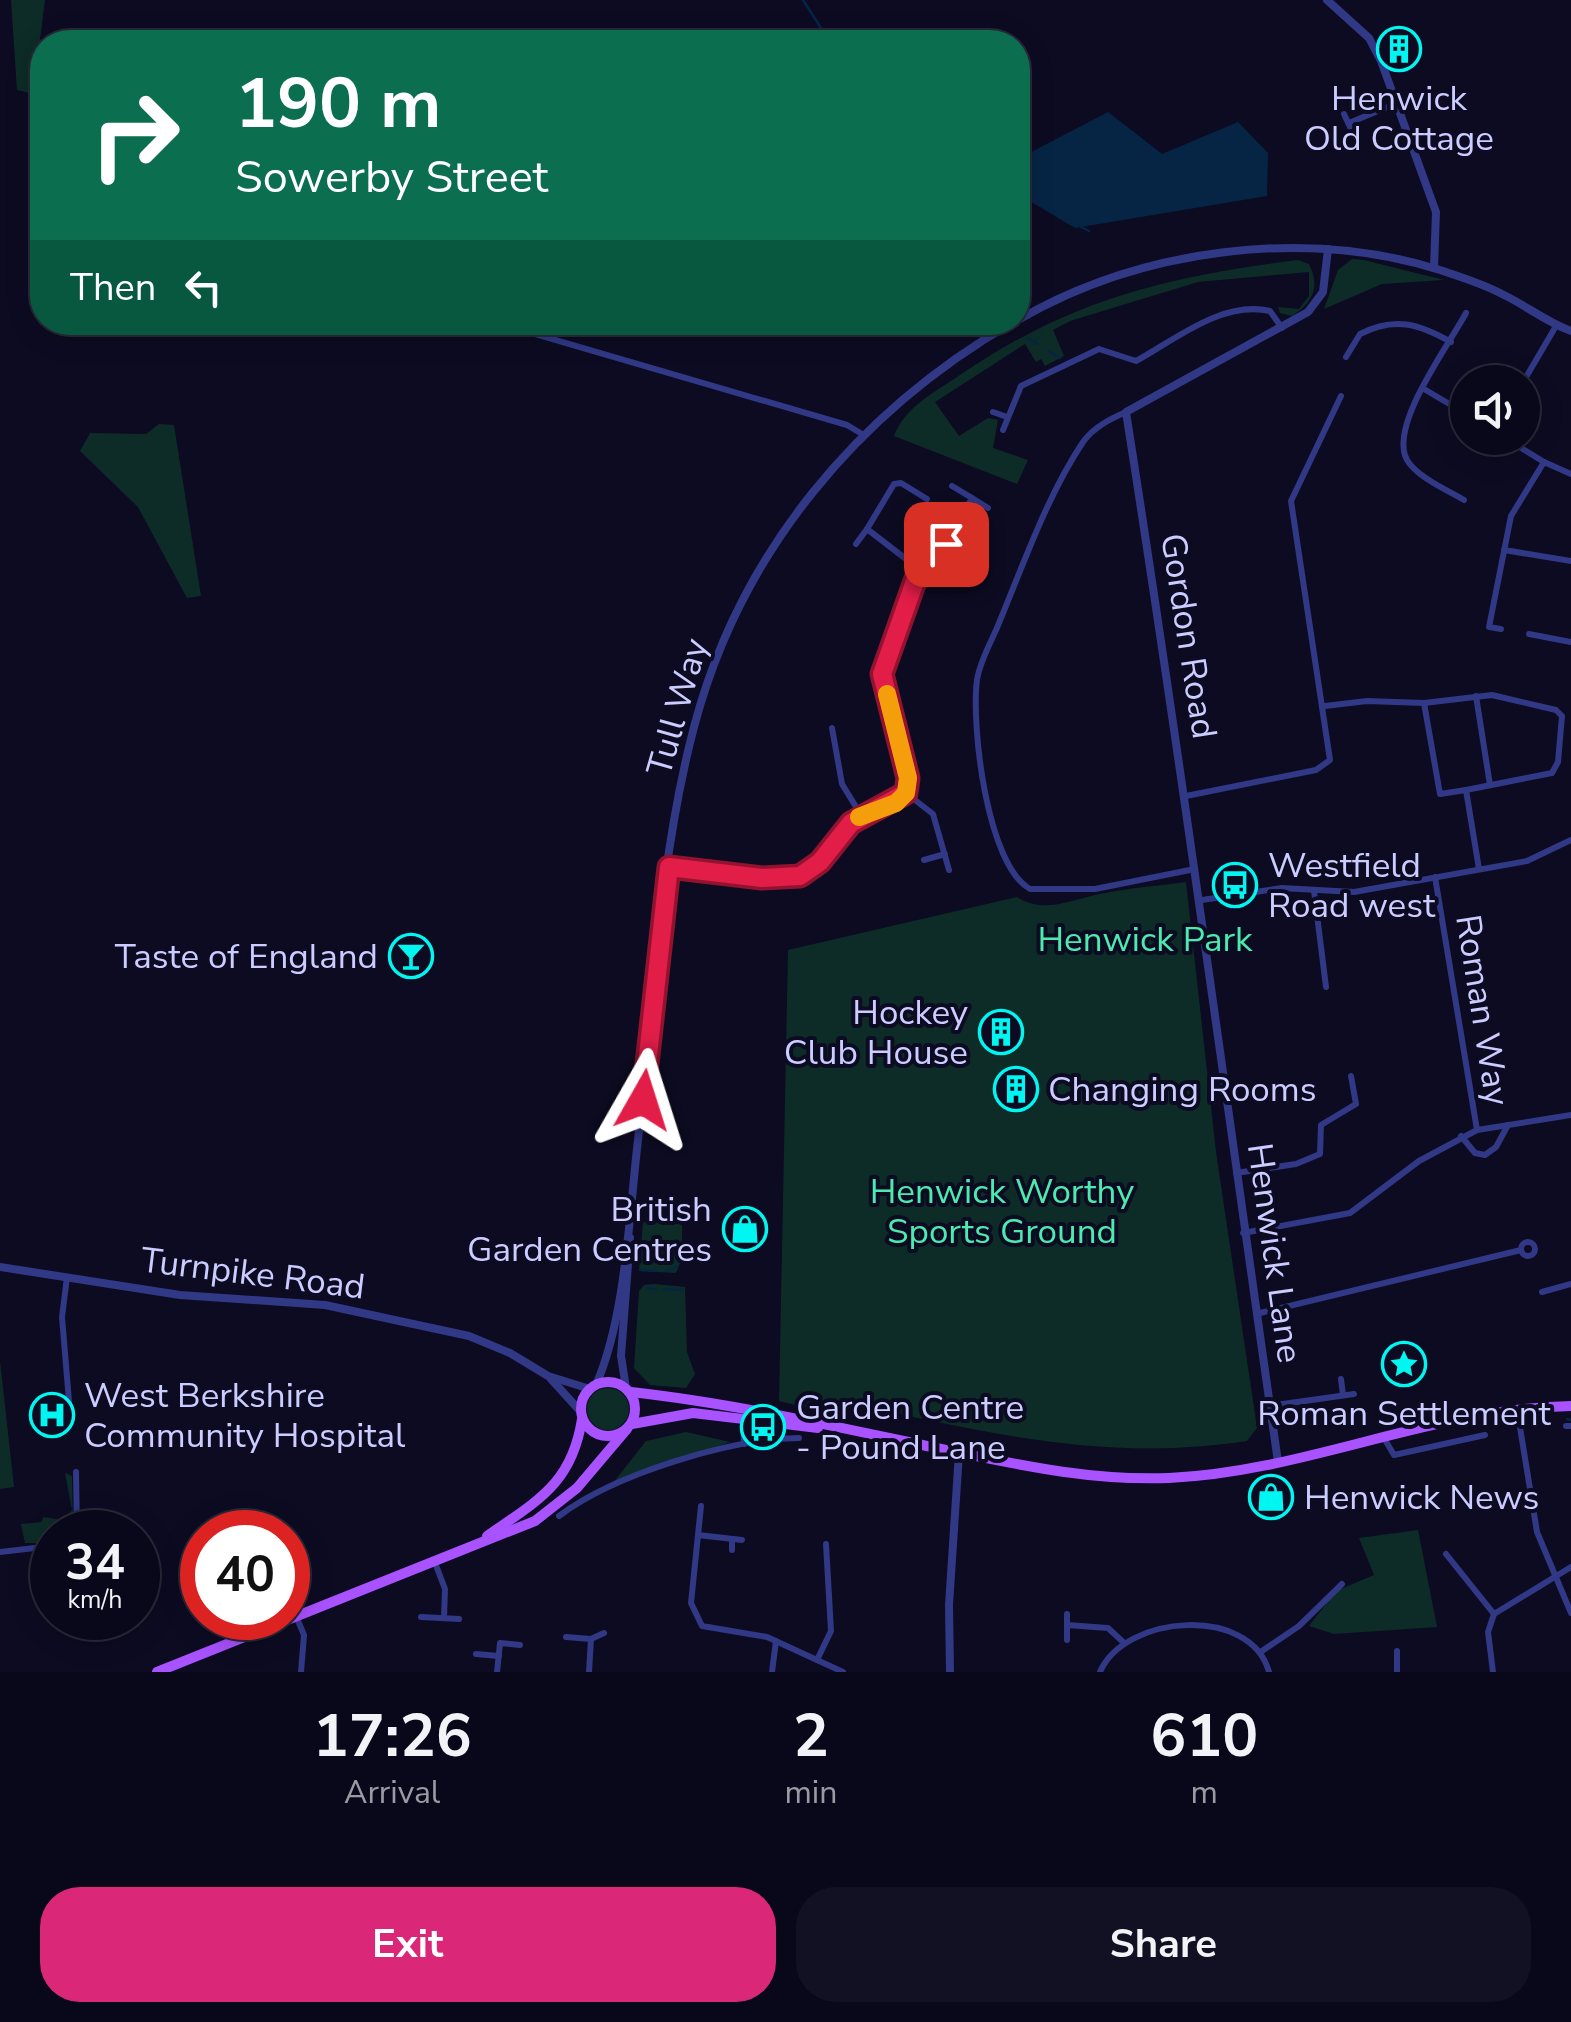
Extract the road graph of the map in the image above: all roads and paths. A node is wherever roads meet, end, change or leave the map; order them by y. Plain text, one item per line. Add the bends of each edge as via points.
1 (1327, 0) edge
2 (1397, 103) junction
3 (1344, 114) dead end
4 (1349, 123) junction
5 (1357, 142) dead end
6 (1328, 249) junction
7 (1434, 268) junction
8 (1466, 313) dead end
9 (1030, 314) edge
10 (1556, 326) junction
11 (1282, 328) junction
12 (1571, 331) edge
13 (539, 335) edge
14 (992, 335) edge
15 (1340, 341) dead end
16 (1451, 342) junction
17 (1352, 347) junction
18 (1346, 357) dead end
19 (1533, 365) edge
20 (1424, 389) junction
21 (1341, 396) dead end
22 (1327, 401) dead end
23 (1450, 404) edge
24 (1337, 406) junction
25 (993, 412) dead end
26 (1126, 412) junction
27 (1007, 417) junction
28 (1003, 430) dead end
29 (862, 434) junction
30 (1533, 455) edge
31 (1544, 462) junction
32 (1571, 474) edge
33 (952, 486) dead end
34 (972, 498) junction
35 (927, 500) dead end
36 (1464, 500) dead end
37 (988, 508) dead end
38 (867, 530) junction
39 (856, 544) dead end
40 (1504, 550) junction
41 (1571, 561) edge
42 (919, 570) junction
43 (1500, 629) dead end
44 (1529, 634) dead end
45 (1571, 642) edge
46 (1476, 696) junction
47 (1424, 703) junction
48 (1325, 706) junction
49 (832, 728) dead end
50 (1490, 785) junction
51 (1466, 790) junction
52 (906, 793) junction
53 (1186, 796) junction
54 (861, 816) junction
55 (1571, 840) edge
56 (944, 854) junction
57 (924, 860) dead end
58 (669, 867) junction
59 (1198, 869) junction
60 (1479, 869) junction
61 (948, 870) dead end
62 (1436, 877) junction
63 (1314, 891) junction
64 (1202, 900) junction
65 (1326, 987) dead end
66 (1350, 1076) dead end
67 (1571, 1114) edge
68 (1508, 1125) junction
69 (1477, 1130) junction
70 (1460, 1136) junction
71 (1234, 1173) junction
72 (629, 1224) junction
73 (1242, 1233) junction
74 (1521, 1250) dead end
75 (0, 1267) edge
76 (68, 1276) junction
77 (1571, 1284) edge
78 (1542, 1292) dead end
79 (1255, 1314) junction
80 (548, 1376) junction
81 (1341, 1378) dead end
82 (593, 1387) junction
83 (629, 1390) junction
84 (1354, 1394) dead end
85 (1343, 1396) junction
86 (69, 1401) dead end
87 (1269, 1406) junction
88 (1571, 1406) edge
89 (1517, 1409) junction
90 (743, 1414) junction
91 (582, 1415) junction
92 (629, 1426) junction
93 (1485, 1436) dead end
94 (1384, 1437) junction
95 (799, 1438) dead end
96 (744, 1444) junction
97 (960, 1453) junction
98 (1278, 1462) junction
99 (76, 1472) dead end
100 (598, 1481) dead end
101 (604, 1493) junction
102 (701, 1506) dead end
103 (77, 1510) edge
104 (558, 1516) dead end
105 (698, 1535) junction
106 (732, 1539) junction
107 (742, 1540) dead end
108 (478, 1542) junction
109 (826, 1544) dead end
110 (30, 1549) edge
111 (732, 1550) dead end
112 (0, 1552) edge
113 (1446, 1554) dead end
114 (434, 1559) junction
115 (1571, 1568) edge
116 (1554, 1576) junction
117 (1342, 1584) dead end
118 (1307, 1599) dead end
119 (1315, 1606) junction
120 (310, 1608) edge
121 (1571, 1613) edge
122 (1068, 1614) dead end
123 (1494, 1614) junction
124 (421, 1617) dead end
125 (444, 1618) junction
126 (459, 1619) dead end
127 (1068, 1625) junction
128 (604, 1632) dead end
129 (566, 1637) dead end
130 (591, 1639) junction
131 (234, 1640) edge
132 (304, 1640) edge
133 (1067, 1640) dead end
134 (776, 1642) junction
135 (1122, 1642) junction
136 (520, 1645) dead end
137 (1262, 1651) junction
138 (1397, 1651) dead end
139 (476, 1654) dead end
140 (498, 1656) junction
141 (817, 1660) junction
142 (158, 1672) edge
143 (301, 1672) edge
144 (497, 1672) edge
145 (588, 1672) edge
146 (772, 1672) edge
147 (843, 1672) edge
148 (950, 1672) edge
149 (1100, 1672) edge
150 (1269, 1672) edge
151 (1397, 1672) edge
152 (1493, 1672) edge

1 - 2 street via 1370,38
2 - 4 street
2 - 7 street via 1436,212
3 - 4 street
4 - 5 street
6 - 7 street, Tull Way
6 - 9 street, Tull Way via 1271,248 1164,264
6 - 11 street via 1320,299
7 - 10 street, Tull Way via 1503,294
8 - 16 street
10 - 12 street, Tull Way
10 - 19 street
11 - 26 street
11 - 27 street via 1270,311 1223,313 1136,361 1099,349 1021,386
13 - 29 street
14 - 29 street, Tull Way via 947,363
15 - 17 street
16 - 17 street via 1405,322 1366,331
16 - 20 street
17 - 18 street
20 - 23 street
20 - 36 street via 1407,419 1405,455 1413,468
21 - 24 street
22 - 24 street
24 - 48 street via 1291,501
25 - 27 street
26 - 53 street, Gordon Road
26 - 59 street via 1096,428 1082,445 977,678 984,781 999,838 1025,886 1042,892 1095,889
27 - 28 street
29 - 58 street, Tull Way via 792,519 728,630 688,750
30 - 31 street
31 - 32 street
31 - 40 street via 1511,516
33 - 34 street
34 - 37 street
34 - 42 street via 946,544
35 - 38 street via 894,484
38 - 39 street
38 - 42 street
40 - 41 street
40 - 43 street via 1488,627
42 - 52 street via 882,674
44 - 45 street
46 - 47 street
46 - 50 street
46 - 50 street via 1556,710 1563,721 1554,770
47 - 48 street
47 - 51 street via 1440,794
48 - 53 street via 1331,753 1324,767
49 - 54 street via 842,784
50 - 51 street
51 - 60 street
52 - 54 street
52 - 56 street via 933,814
53 - 59 street, Gordon Road
54 - 58 street via 800,876
55 - 60 street via 1536,858
56 - 57 street
56 - 61 street
58 - 72 street, Tull Way
59 - 64 street, Henwick Lane
60 - 62 street
62 - 63 street via 1354,892
62 - 69 street, Roman Way
63 - 64 street via 1272,888
63 - 65 street
64 - 71 street, Henwick Lane
66 - 71 street via 1356,1104 1324,1121 1320,1154
67 - 68 street
68 - 69 street
68 - 70 street via 1486,1155
69 - 70 street, Roman Way
70 - 73 street, Roman Way via 1350,1212
71 - 73 street, Henwick Lane
72 - 82 street, Tull Way via 609,1351
72 - 83 street, Tull Way via 621,1356
73 - 79 street, Henwick Lane
74 - 79 street
75 - 76 street, Turnpike Road
76 - 80 street, Turnpike Road via 180,1295 326,1305 469,1336
76 - 86 street via 62,1318
77 - 78 street
79 - 87 street, Henwick Lane
80 - 82 street, Turnpike Road
80 - 91 street, Turnpike Road
81 - 85 street
82 - 83 main road via 612,1382
82 - 91 main road
83 - 90 main road
83 - 92 main road via 636,1411
84 - 85 street
85 - 87 street
87 - 98 street, Henwick Lane
88 - 89 main road
89 - 94 main road
89 - 116 street via 1537,1532
90 - 92 main road via 678,1413
90 - 96 street
90 - 97 main road
91 - 92 main road via 599,1435 616,1436
91 - 108 main road via 576,1452 562,1478
92 - 108 main road via 558,1506
93 - 94 street via 1394,1454
94 - 98 main road
95 - 96 street
96 - 101 street via 672,1462
97 - 98 main road via 1082,1476 1196,1476
97 - 148 street via 948,1605
99 - 103 street
100 - 101 street
101 - 104 street
102 - 105 street
105 - 106 street
105 - 134 street via 691,1602 698,1622 708,1630
106 - 107 street
106 - 111 street
108 - 114 main road
109 - 141 street via 831,1631
110 - 112 street
113 - 123 street
114 - 120 main road
114 - 125 street via 445,1589
115 - 116 street
116 - 121 street
116 - 123 street
117 - 119 street
118 - 119 street
119 - 137 street
122 - 127 street
123 - 152 street via 1488,1632
124 - 125 street
125 - 126 street
127 - 133 street
127 - 135 street via 1108,1628
128 - 130 street
129 - 130 street
130 - 145 street
131 - 142 main road
132 - 143 street
134 - 141 street
134 - 146 street
135 - 137 street via 1159,1629 1200,1627 1238,1636
135 - 149 street
136 - 140 street via 500,1643
137 - 150 street
138 - 151 street
139 - 140 street
140 - 144 street
141 - 147 street

